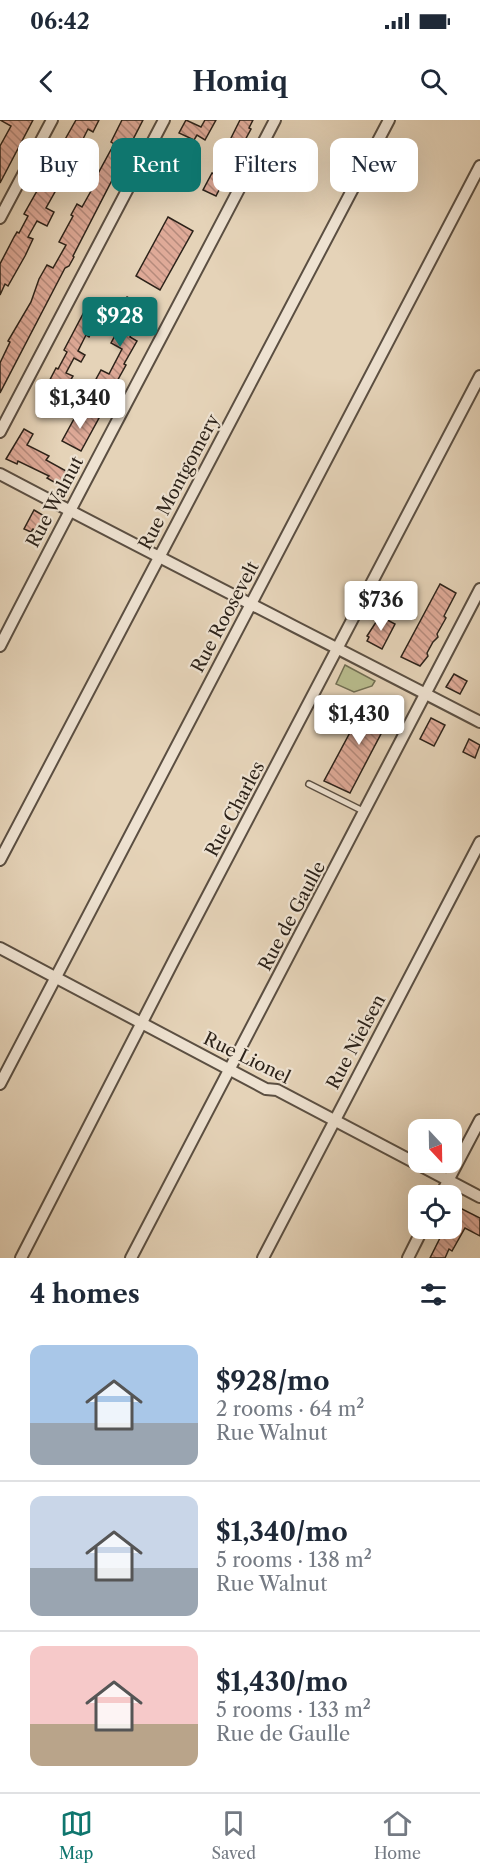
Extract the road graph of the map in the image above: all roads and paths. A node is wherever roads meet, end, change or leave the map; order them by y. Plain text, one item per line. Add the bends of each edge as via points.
1 (52, 120) edge
2 (164, 120) edge
3 (275, 120) edge
4 (389, 120) edge
5 (480, 166) edge
6 (0, 218) edge
7 (480, 376) edge
8 (0, 432) edge
9 (0, 474) edge
10 (69, 511) junction
11 (158, 557) junction
12 (480, 589) edge
13 (250, 605) junction
14 (0, 646) edge
15 (338, 648) junction
16 (426, 694) junction
17 (480, 722) edge
18 (309, 784) dead end
19 (365, 812) junction
20 (480, 842) edge
21 (0, 860) edge
22 (0, 948) edge
23 (56, 977) junction
24 (142, 1023) junction
25 (229, 1069) junction
26 (0, 1084) edge
27 (480, 1120) edge
28 (333, 1121) junction
29 (448, 1180) junction
30 (446, 1185) edge
31 (480, 1197) edge
32 (418, 1239) edge
33 (21, 1258) edge
34 (131, 1258) edge
35 (262, 1258) edge
36 (408, 1258) edge

1 - 6 street
2 - 8 street
3 - 10 street, Rue Walnut
4 - 11 street, Rue Montgomery
5 - 13 street, Rue Roosevelt
7 - 15 street, Rue Charles
9 - 10 street
10 - 11 street
10 - 14 street, Rue Walnut
11 - 13 street
11 - 21 street, Rue Montgomery
12 - 16 street, Rue de Gaulle
13 - 15 street
13 - 23 street, Rue Roosevelt
15 - 16 street
15 - 24 street, Rue Charles
16 - 17 street
16 - 19 street, Rue de Gaulle
18 - 19 lane
19 - 25 street, Rue de Gaulle
20 - 28 street, Rue Nielsen
22 - 23 street, Rue Lionel
23 - 24 street, Rue Lionel
23 - 26 street, Rue Roosevelt
24 - 25 street, Rue Lionel
24 - 33 street, Rue Charles
25 - 28 street, Rue Lionel
25 - 34 street, Rue de Gaulle
27 - 29 street
28 - 29 street, Rue Lionel
28 - 35 street, Rue Nielsen
29 - 30 street
29 - 31 street, Rue Lionel
32 - 36 street

